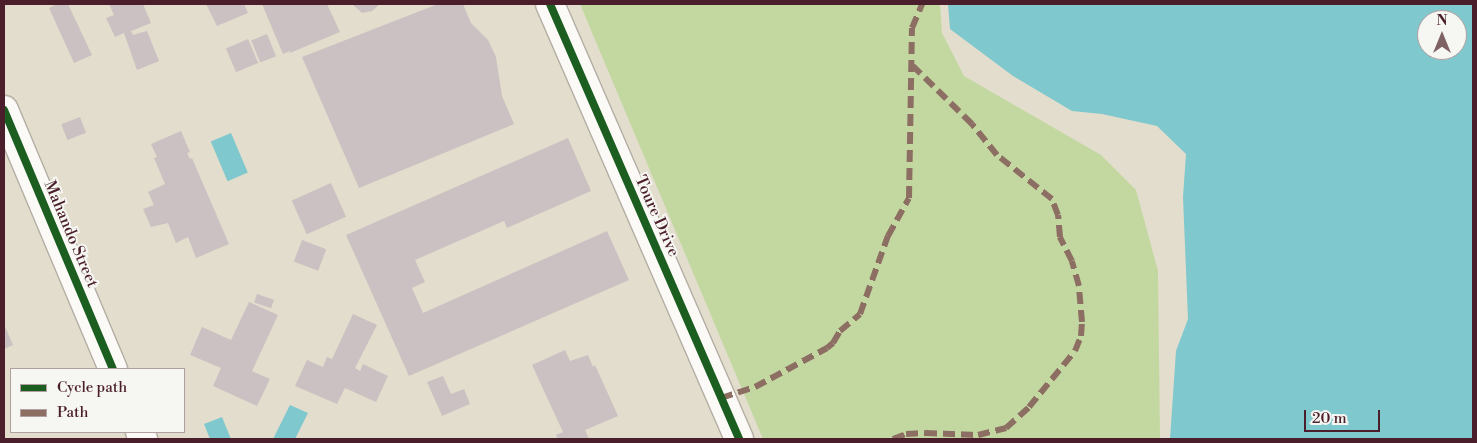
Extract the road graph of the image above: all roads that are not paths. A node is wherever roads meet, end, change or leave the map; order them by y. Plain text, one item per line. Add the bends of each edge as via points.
1 (550, 4) edge
2 (4, 110) edge
3 (113, 368) edge
4 (740, 439) edge

1 - 4 street, Toure Drive
2 - 3 street, Mahando Street

